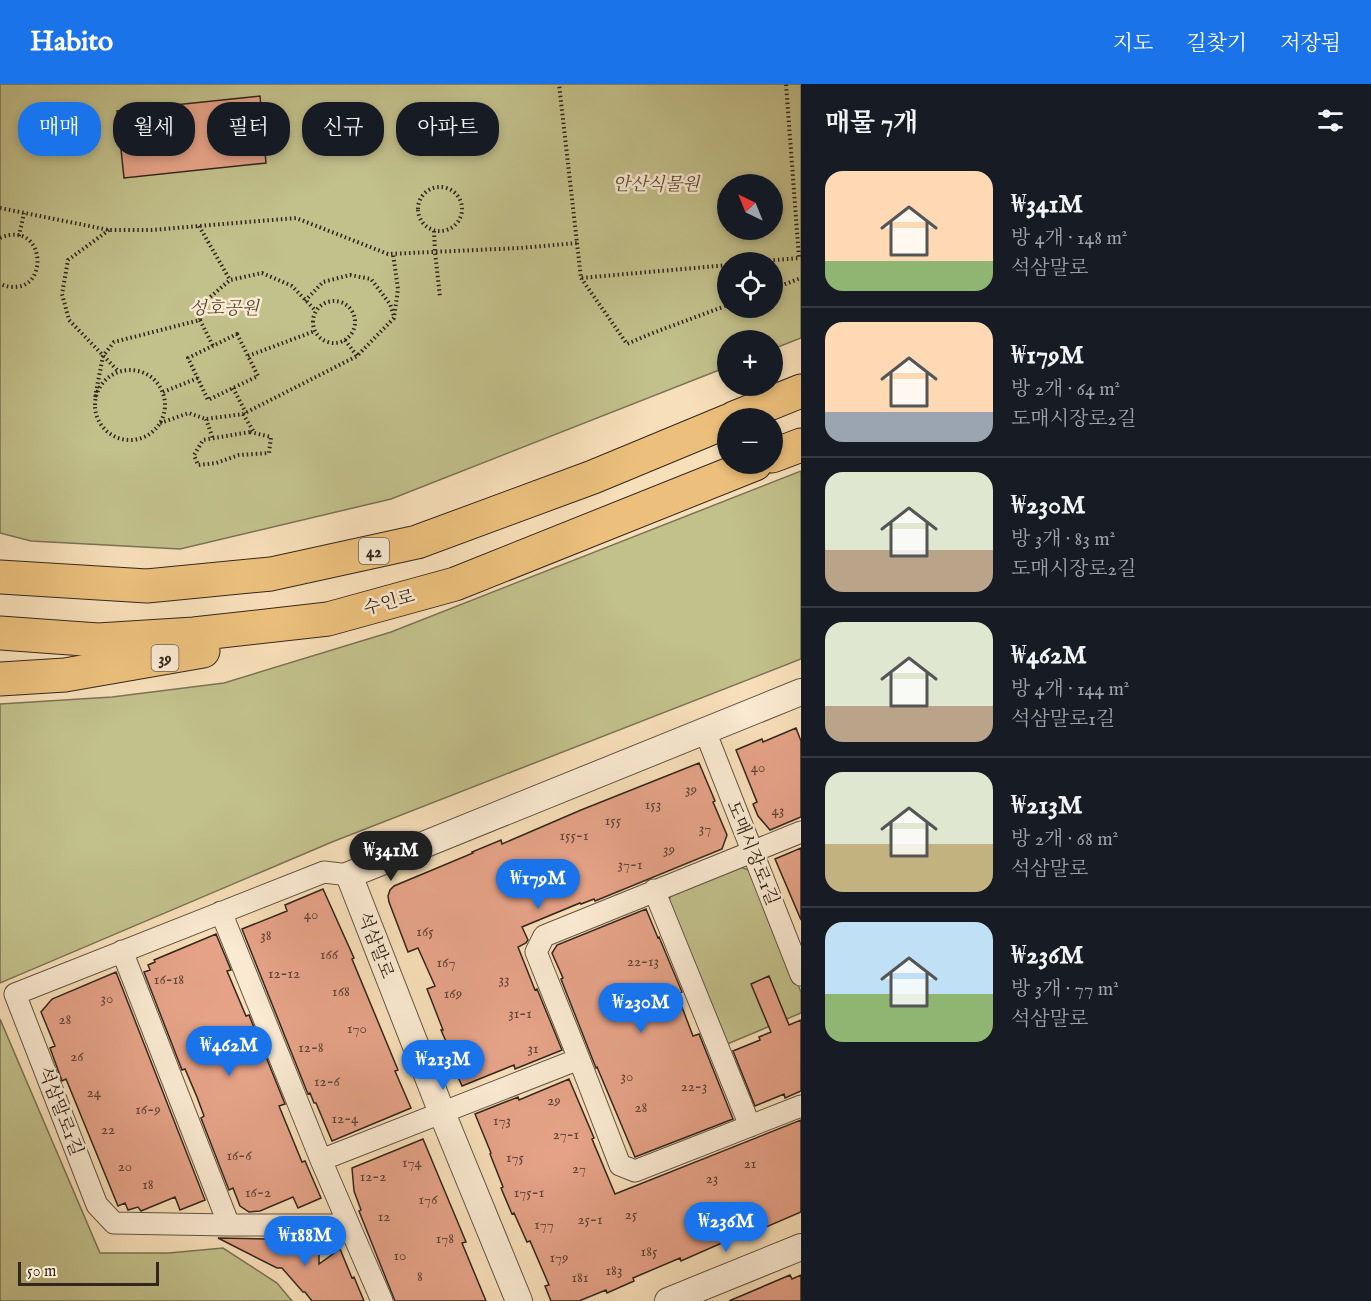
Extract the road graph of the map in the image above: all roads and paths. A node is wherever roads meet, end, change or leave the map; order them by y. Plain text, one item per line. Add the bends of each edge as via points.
1 (559, 84) edge
2 (786, 84) edge
3 (0, 208) edge
4 (24, 213) junction
5 (200, 226) junction
6 (109, 230) junction
7 (434, 231) junction
8 (19, 236) junction
9 (0, 238) edge
10 (577, 243) junction
11 (435, 252) junction
12 (393, 253) junction
13 (783, 259) edge
14 (717, 266) edge
15 (581, 278) junction
16 (801, 278) edge
17 (230, 280) junction
18 (0, 284) edge
19 (783, 285) edge
20 (440, 297) dead end
21 (305, 301) junction
22 (717, 309) edge
23 (316, 311) junction
24 (394, 318) junction
25 (200, 320) junction
26 (315, 331) junction
27 (345, 340) junction
28 (213, 346) junction
29 (103, 356) junction
30 (248, 356) junction
31 (357, 356) junction
32 (118, 371) junction
33 (198, 378) junction
34 (233, 388) junction
35 (801, 391) edge
36 (163, 392) junction
37 (95, 397) junction
38 (759, 408) edge
39 (244, 413) junction
40 (206, 419) junction
41 (160, 423) junction
42 (717, 426) edge
43 (254, 433) junction
44 (213, 439) junction
45 (801, 445) edge
46 (783, 452) edge
47 (730, 474) edge
48 (0, 577) edge
49 (327, 619) junction
50 (0, 633) edge
51 (0, 679) edge
52 (801, 692) edge
53 (705, 731) junction
54 (801, 831) edge
55 (752, 851) junction
56 (349, 875) junction
57 (654, 890) junction
58 (221, 912) junction
59 (122, 951) junction
60 (800, 971) edge
61 (579, 1059) junction
62 (801, 1106) edge
63 (442, 1113) junction
64 (750, 1126) junction
65 (321, 1160) junction
66 (229, 1225) junction
67 (350, 1225) junction
68 (801, 1246) edge
69 (680, 1299) edge
70 (382, 1301) edge
71 (519, 1301) edge

1 - 10 path
2 - 13 path via 799,258
3 - 4 path
4 - 6 path
4 - 8 path
5 - 6 path
5 - 12 path via 296,218
5 - 17 path
6 - 29 path via 68,261 62,294 69,320
7 - 7 path via 455,226 462,212 455,192 442,186 428,190 418,202 418,217
7 - 11 path
8 - 9 path
8 - 18 path via 33,245 37,270 26,283 10,287
10 - 11 path
10 - 15 path
11 - 12 path
11 - 20 path
12 - 24 path via 398,289
14 - 15 path
15 - 22 path via 627,344
16 - 19 path
17 - 21 path via 262,273 292,286
17 - 25 path via 202,304
21 - 23 path
21 - 24 path via 323,282 350,275 371,279 390,304
23 - 26 path
23 - 27 path via 327,302 346,305 355,322
24 - 31 path
25 - 28 path
25 - 29 path via 114,342
26 - 27 path via 325,341
26 - 30 path
27 - 31 path
28 - 30 path via 237,334
28 - 33 path via 188,358
29 - 32 path
29 - 37 path
30 - 34 path via 258,376
31 - 39 path
32 - 36 path via 141,371 152,377
32 - 37 path via 107,377
33 - 34 path via 208,400
33 - 36 path
34 - 39 path
35 - 38 highway
36 - 41 path via 165,408
37 - 41 path via 97,420 113,437 136,440 147,436
39 - 40 path
39 - 43 path
40 - 41 path via 189,413
40 - 44 path
42 - 48 highway, 42 via 417,542 271,574 147,586
43 - 44 path
43 - 44 path via 271,438 269,453 239,455 198,465 194,455 203,440
45 - 46 highway
47 - 49 highway, 수인로 via 455,584
49 - 50 highway, 수인로 via 98,640
49 - 51 highway, 39 via 191,654 65,675
52 - 53 street
53 - 55 street, 도매시장로1길
53 - 56 street
54 - 55 street
55 - 57 street
55 - 60 street, 도매시장로1길
56 - 58 street, 석삼말로1길 via 324,872
56 - 63 street, 석삼말로
57 - 61 street via 544,936 536,952
57 - 64 street
58 - 59 street, 석삼말로1길
58 - 65 street
59 - 66 street
59 - 66 street, 석삼말로1길 via 15,994 97,1205 114,1222
61 - 63 street
61 - 64 street via 620,1165 635,1171
62 - 64 street
63 - 65 street
63 - 71 street, 석삼말로
65 - 67 street
66 - 67 street, 석삼말로1길
67 - 70 street
68 - 69 street

